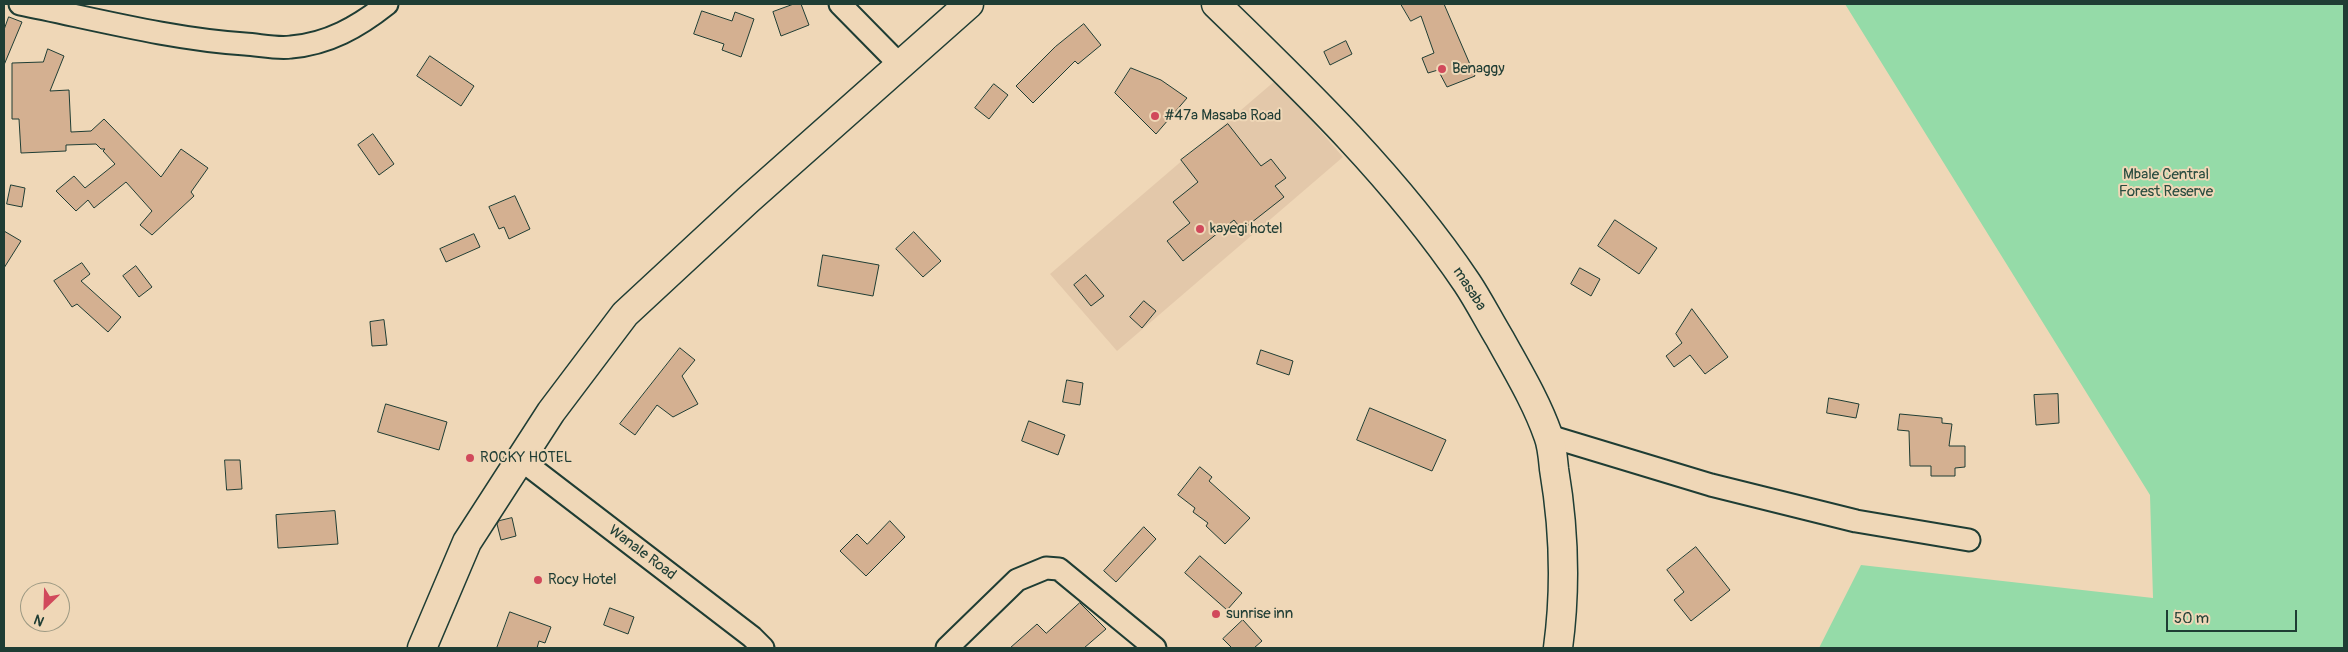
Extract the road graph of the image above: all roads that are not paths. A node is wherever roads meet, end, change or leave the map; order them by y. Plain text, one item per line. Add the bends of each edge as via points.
1 (20, 4) edge
2 (387, 4) edge
3 (840, 4) edge
4 (969, 4) edge
5 (1216, 4) edge
6 (900, 65) junction
7 (1549, 436) junction
8 (520, 459) junction
9 (1969, 540) dead end
10 (422, 648) edge
11 (763, 648) edge
12 (947, 648) edge
13 (1155, 648) edge
14 (1558, 648) edge

1 - 2 street via 206,42 290,48 344,33
3 - 6 street
4 - 6 street
5 - 7 street, masaba via 1325,112 1425,225 1467,284 1524,382
6 - 8 street via 625,314
7 - 9 street via 1711,485 1847,519
7 - 14 street, masaba via 1558,487 1563,547 1562,620
8 - 10 street via 466,542
8 - 11 street, Wanale Road
12 - 13 street via 1016,580 1046,568 1059,569

